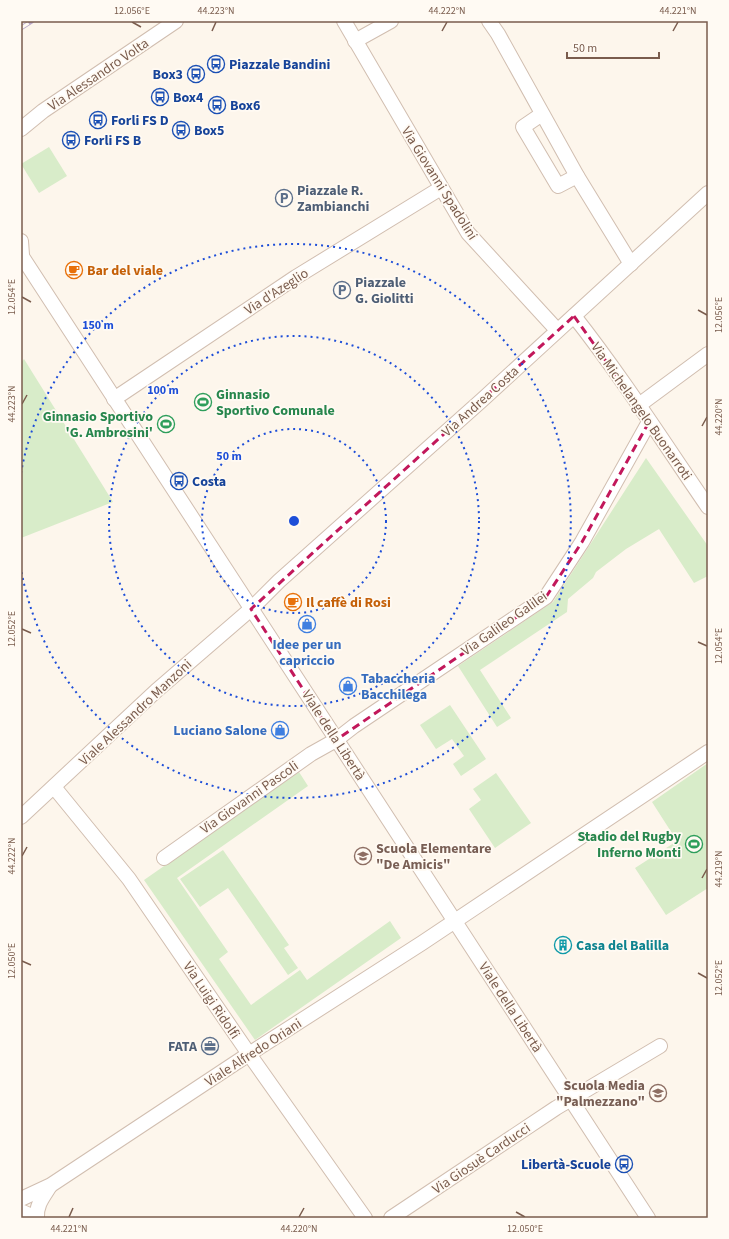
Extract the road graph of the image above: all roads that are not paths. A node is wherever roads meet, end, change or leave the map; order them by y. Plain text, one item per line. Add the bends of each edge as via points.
1 (176, 21) edge
2 (344, 21) edge
3 (391, 21) edge
4 (489, 21) edge
5 (356, 41) junction
6 (542, 114) junction
7 (21, 129) edge
8 (577, 176) junction
9 (441, 188) junction
10 (708, 193) edge
11 (21, 241) edge
12 (21, 255) edge
13 (631, 264) junction
14 (574, 316) junction
15 (557, 330) junction
16 (708, 354) edge
17 (114, 399) junction
18 (639, 405) junction
19 (649, 422) junction
20 (708, 507) edge
21 (251, 608) junction
22 (336, 740) junction
23 (708, 752) edge
24 (54, 787) junction
25 (21, 817) edge
26 (164, 858) dead end
27 (455, 921) junction
28 (660, 1046) dead end
29 (249, 1054) junction
30 (571, 1099) junction
31 (52, 1185) junction
32 (21, 1199) edge
33 (21, 1214) edge
34 (649, 1217) edge
35 (30, 1218) edge
36 (37, 1218) edge
37 (365, 1218) edge
38 (391, 1218) edge

1 - 7 street, Via Alessandro Volta via 48,107
2 - 5 street, Via Giovanni Spadolini
3 - 5 street
4 - 6 street
5 - 9 street, Via Giovanni Spadolini
6 - 8 street
6 - 8 street via 523,127 558,186
8 - 13 street
9 - 15 street, Via Giovanni Spadolini via 468,233
9 - 17 street, Via d'Azeglio via 296,277
10 - 13 street, Via Andrea Costa
11 - 12 street, Viale della Libertà
12 - 17 street, Viale della Libertà
13 - 14 street, Via Andrea Costa
14 - 15 street, Via Andrea Costa
14 - 18 street, Via Michelangelo Buonarroti
15 - 21 street, Via Andrea Costa
16 - 18 street
17 - 21 street, Viale della Libertà
18 - 19 street, Via Michelangelo Buonarroti
19 - 20 street, Via Michelangelo Buonarroti
19 - 22 street, Via Galileo Galilei via 582,542 546,597
21 - 22 street, Viale della Libertà
21 - 24 street, Viale Alessandro Manzoni via 156,691
22 - 26 street, Via Giovanni Pascoli via 311,754
22 - 27 street, Viale della Libertà
23 - 27 street, Viale Alfredo Oriani
24 - 25 street, Viale Alessandro Manzoni
24 - 29 street, Via Luigi Ridolfi via 129,879
27 - 29 street, Viale Alfredo Oriani
27 - 30 street, Viale della Libertà
28 - 30 street, Via Giosuè Carducci
29 - 31 street, Viale Alfredo Oriani
29 - 37 street, Via Luigi Ridolfi
30 - 34 street, Viale della Libertà
30 - 38 street, Via Giosuè Carducci
31 - 32 street, Viale Alfredo Oriani
31 - 36 street, Viale Alfredo Oriani via 40,1200
33 - 35 main road

